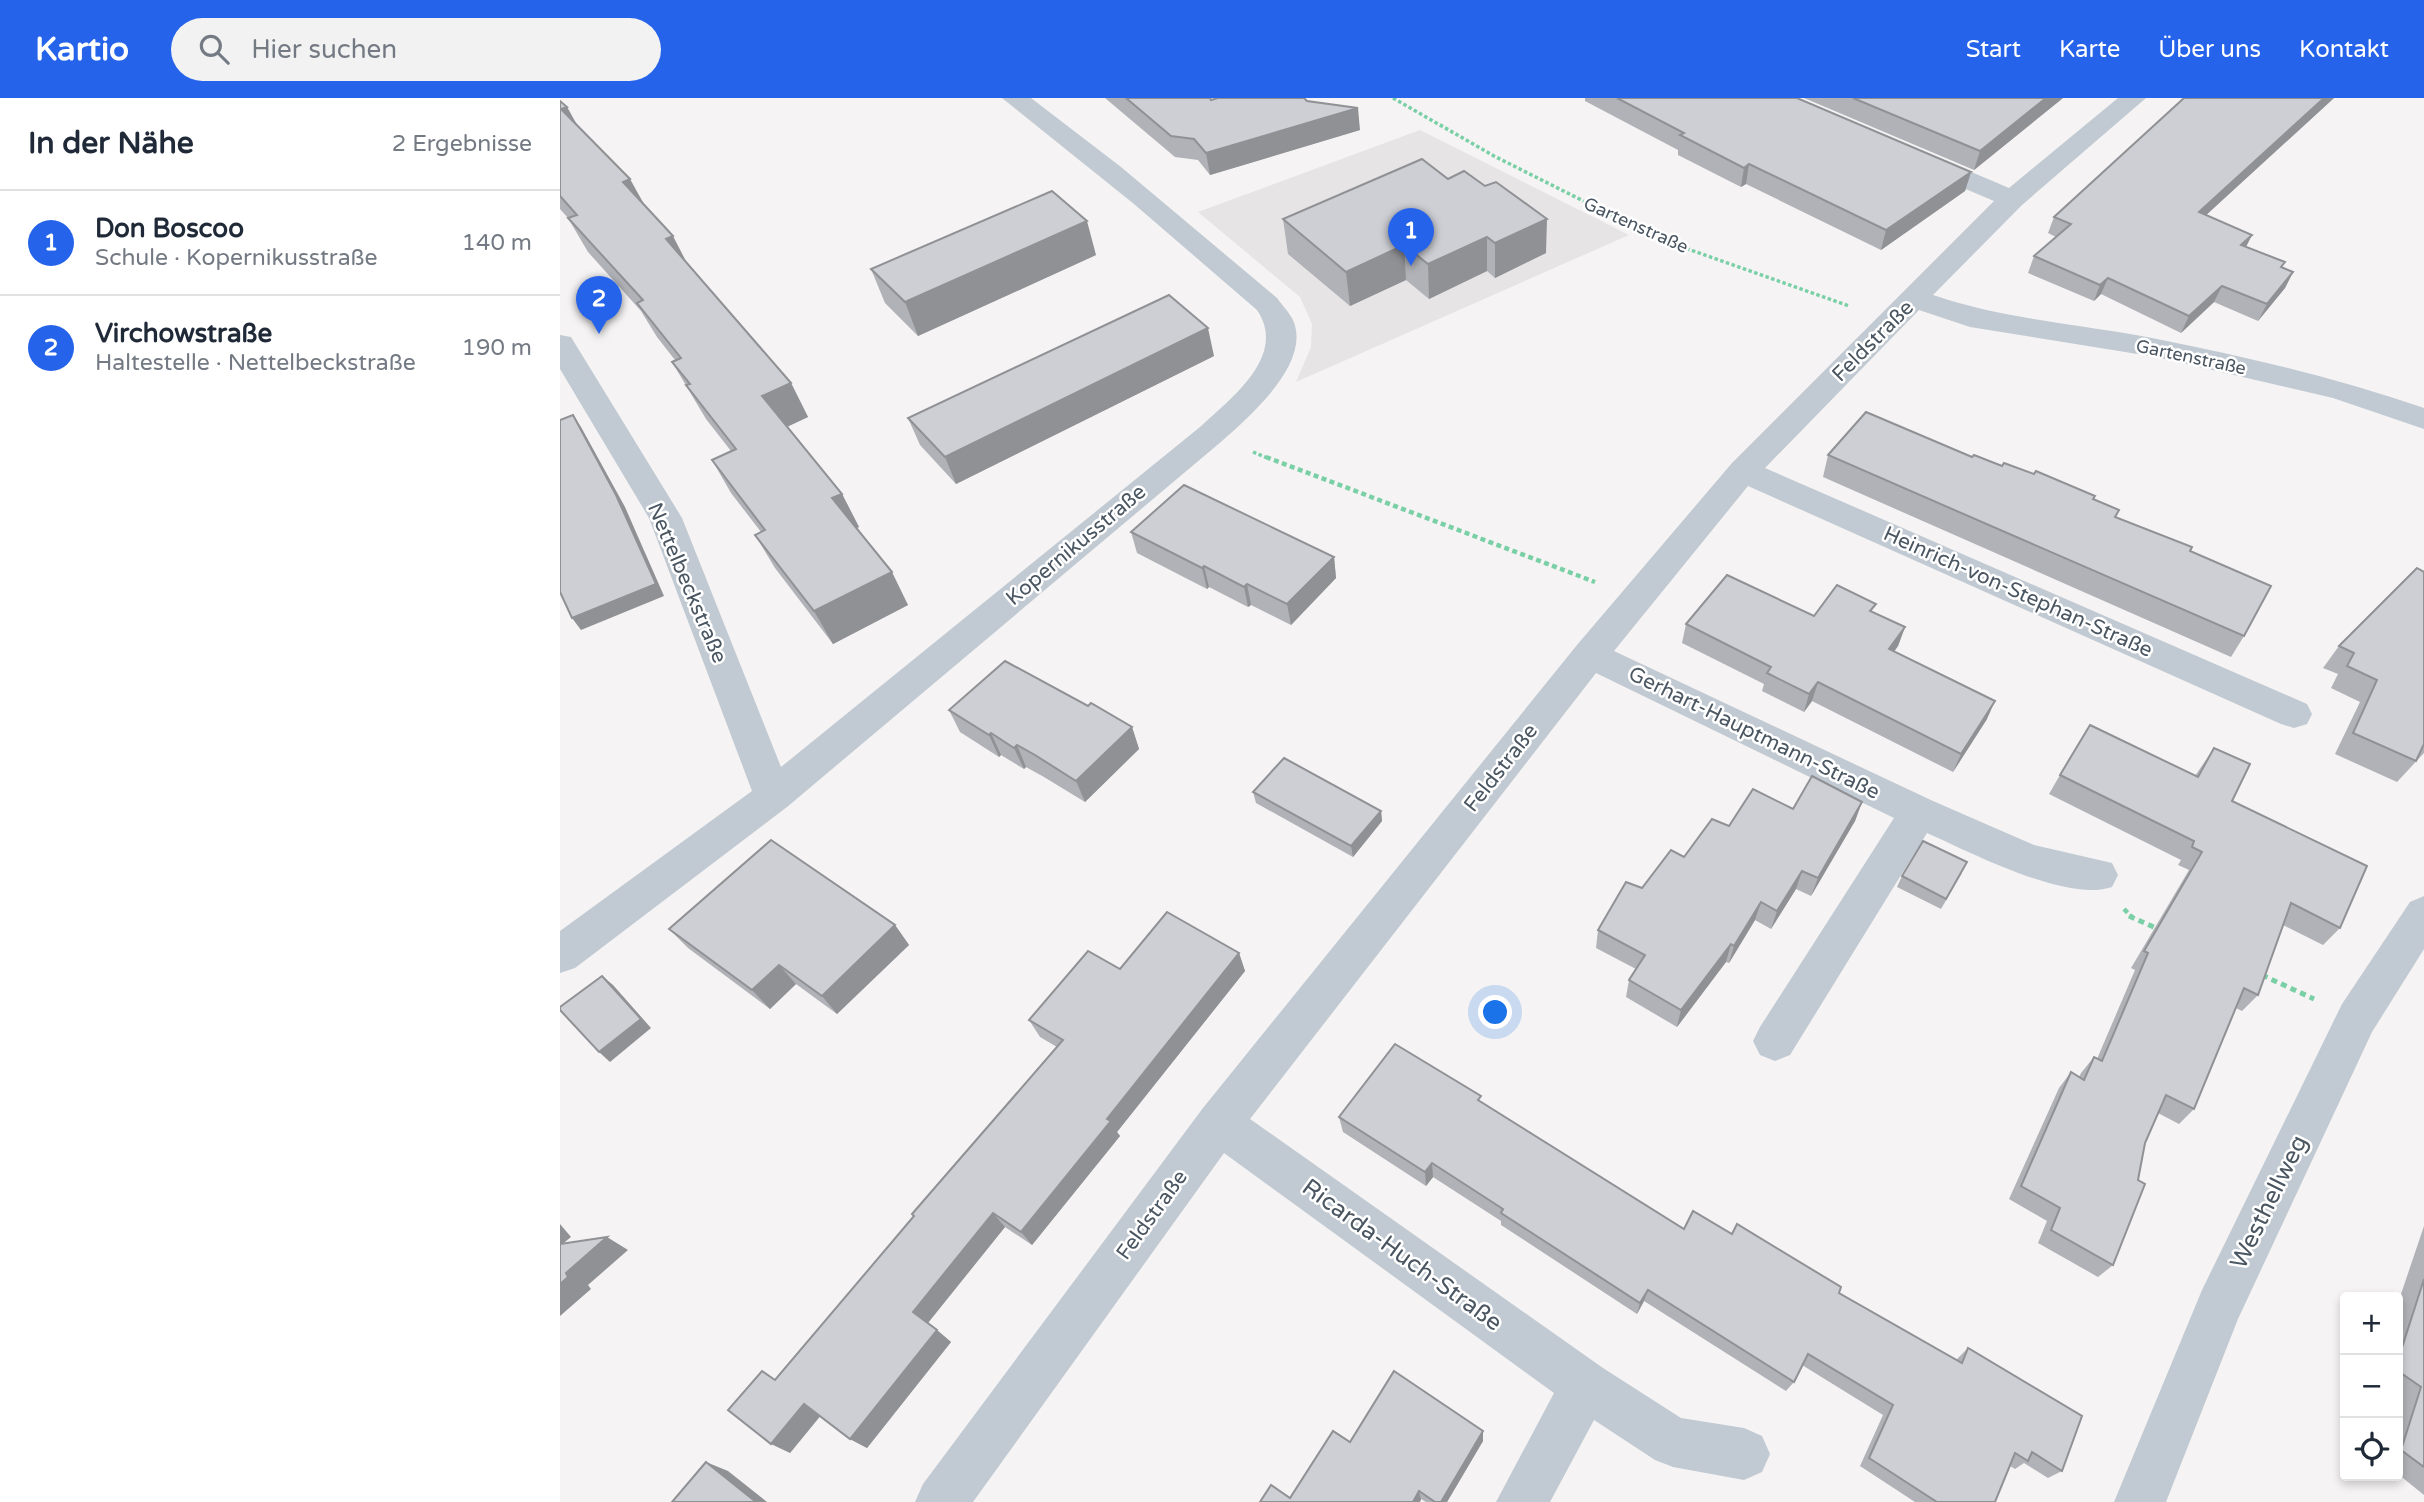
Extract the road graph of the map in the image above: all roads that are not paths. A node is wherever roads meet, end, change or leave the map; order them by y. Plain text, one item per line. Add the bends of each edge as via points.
1 (1015, 98) edge
2 (2133, 98) edge
3 (1900, 151) edge
4 (2012, 199) junction
5 (1904, 310) junction
6 (560, 344) edge
7 (2424, 419) edge
8 (1743, 471) junction
9 (1590, 655) junction
10 (2294, 714) dead end
11 (773, 796) junction
12 (1919, 812) junction
13 (2098, 875) road end
14 (2424, 914) edge
15 (560, 955) edge
16 (1775, 1041) dead end
17 (1219, 1123) junction
18 (1585, 1386) junction
19 (1744, 1454) dead end
20 (941, 1502) edge
21 (1522, 1502) edge
22 (2140, 1502) edge

1 - 11 street, Kopernikusstraße via 1070,137 1267,304 1279,323 1281,342 1273,366 1256,391 1210,434
2 - 4 street, Feldstraße
3 - 4 street
4 - 5 street, Feldstraße
5 - 7 street, Gartenstraße via 2157,348 2340,390
5 - 8 street, Feldstraße
6 - 11 street, Nettelbeckstraße via 665,518
8 - 9 street, Feldstraße
8 - 10 street, Heinrich-von-Stephan-Straße
9 - 12 street, Gerhart-Hauptmann-Straße
9 - 17 street, Feldstraße
11 - 15 street, Kopernikusstraße
12 - 13 street, Gerhart-Hauptmann-Straße via 2029,861
12 - 16 street
14 - 22 street, Westhellweg via 2357,1018 2219,1307
17 - 18 street, Ricarda-Huch-Straße
17 - 20 street, Feldstraße
18 - 19 street, Ricarda-Huch-Straße via 1673,1442
18 - 21 street

